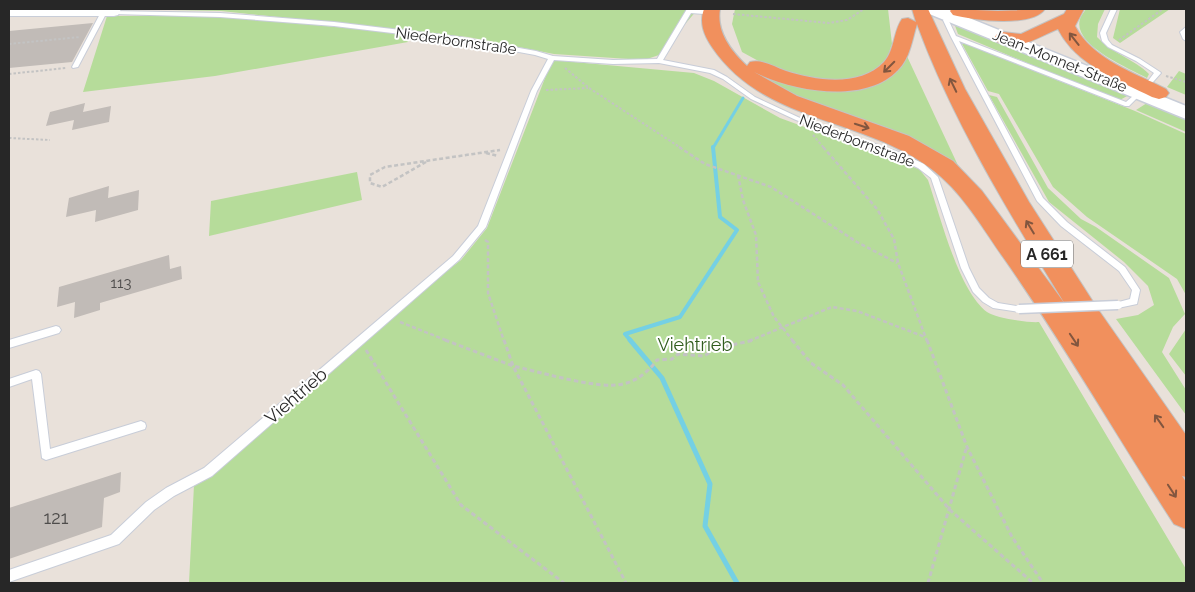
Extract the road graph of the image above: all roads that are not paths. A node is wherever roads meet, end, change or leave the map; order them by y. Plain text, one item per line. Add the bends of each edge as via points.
1 (933, 9) edge
2 (1036, 9) edge
3 (1045, 9) edge
4 (1114, 9) edge
5 (689, 10) edge
6 (708, 10) edge
7 (111, 11) edge
8 (9, 12) edge
9 (730, 12) edge
10 (911, 13) edge
11 (1072, 13) edge
12 (952, 14) edge
13 (1186, 29) edge
14 (954, 37) junction
15 (1186, 39) edge
16 (1019, 40) junction
17 (552, 58) junction
18 (660, 62) junction
19 (75, 67) road end
20 (1155, 87) junction
21 (1135, 97) dead end
22 (1186, 104) edge
23 (1186, 113) edge
24 (1038, 285) junction
25 (56, 330) dead end
26 (9, 344) edge
27 (9, 383) edge
28 (142, 426) dead end
29 (1186, 462) edge
30 (1186, 512) edge
31 (9, 576) edge

1 - 12 main road, Jean-Monnet-Straße
2 - 12 highway via 1006,17
3 - 16 highway via 1018,28
4 - 20 lane via 1103,33 1104,38 1110,46 1158,73
5 - 6 lane
5 - 18 lane
6 -> 24 highway via 720,48 755,82 800,105 902,141 933,158 959,179 980,202 995,228
7 - 8 street, Niederbornstraße
7 - 17 lane, Niederbornstraße via 334,24 466,40
7 - 19 lane via 91,36
10 -> 9 highway via 895,60 887,70 857,82 824,85 784,78 742,56 728,34 725,20
10 - 24 highway, A 661 via 933,85
29 -> 10 highway, A 661 via 1030,227
11 - 16 highway
20 -> 11 highway via 1102,62 1073,40 1066,26
12 - 14 lane
12 - 16 main road, Jean-Monnet-Straße
13 - 15 lane via 1183,32
14 - 18 lane, Niederbornstraße, bridge via 1040,199 1064,224 1122,269 1136,290 1134,302 1118,306 1019,309 996,306 976,290 965,268 934,177 922,166 798,119 753,98 717,73
14 - 21 lane via 1127,105
16 - 20 main road, Jean-Monnet-Straße
16 - 23 main road, Jean-Monnet-Straße
17 - 18 lane, Niederbornstraße
17 - 31 lane, Viehtrieb via 534,91 482,227 456,258 208,472 150,506 115,540
20 - 22 main road, Jean-Monnet-Straße
24 -> 30 highway, A 661
25 - 26 lane
27 - 28 lane via 36,374 46,455

